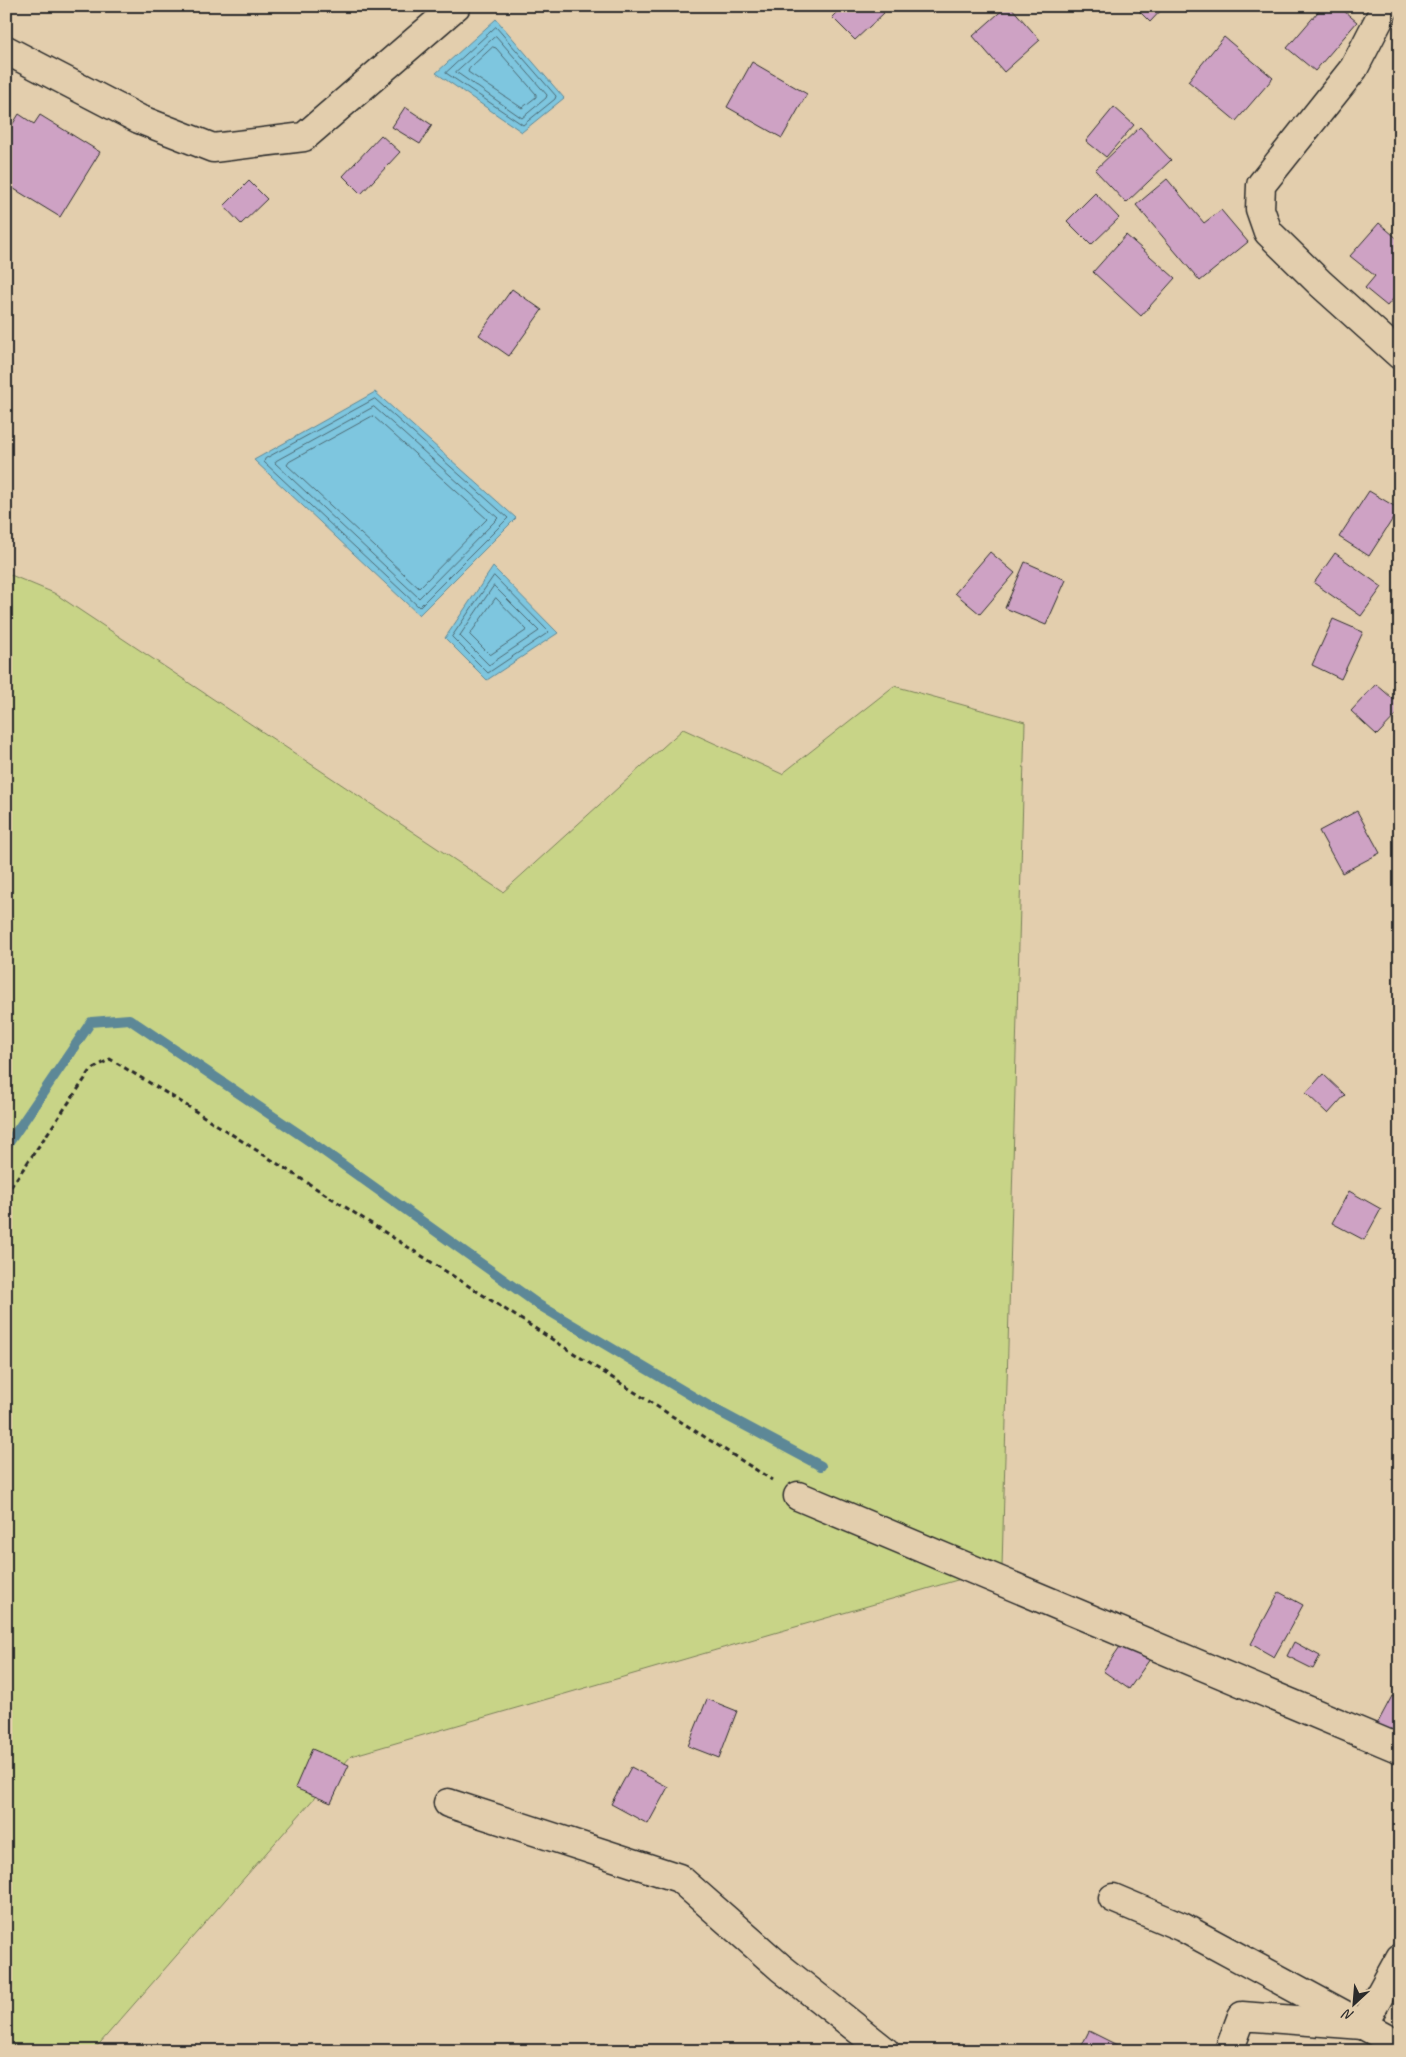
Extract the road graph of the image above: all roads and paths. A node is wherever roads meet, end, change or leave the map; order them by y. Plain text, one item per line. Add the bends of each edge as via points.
1 (456, 6) edge
2 (1386, 6) edge
3 (6, 50) edge
4 (1400, 355) edge
5 (6, 1194) edge
6 (798, 1496) joint
7 (1400, 1749) edge
8 (448, 1803) dead end
9 (1113, 1898) dead end
10 (1400, 1958) edge
11 (1363, 2025) junction
12 (1400, 2045) edge
13 (885, 2051) edge
14 (1229, 2051) edge

1 - 3 street via 304,137 213,148 139,120
2 - 4 street via 1354,68 1261,185 1260,208 1268,232
5 - 6 path via 91,1070 110,1059
6 - 7 street
8 - 13 street via 679,1878 782,1968
9 - 11 street via 1182,1927
10 - 11 street
11 - 12 street
11 - 14 street via 1242,2016

